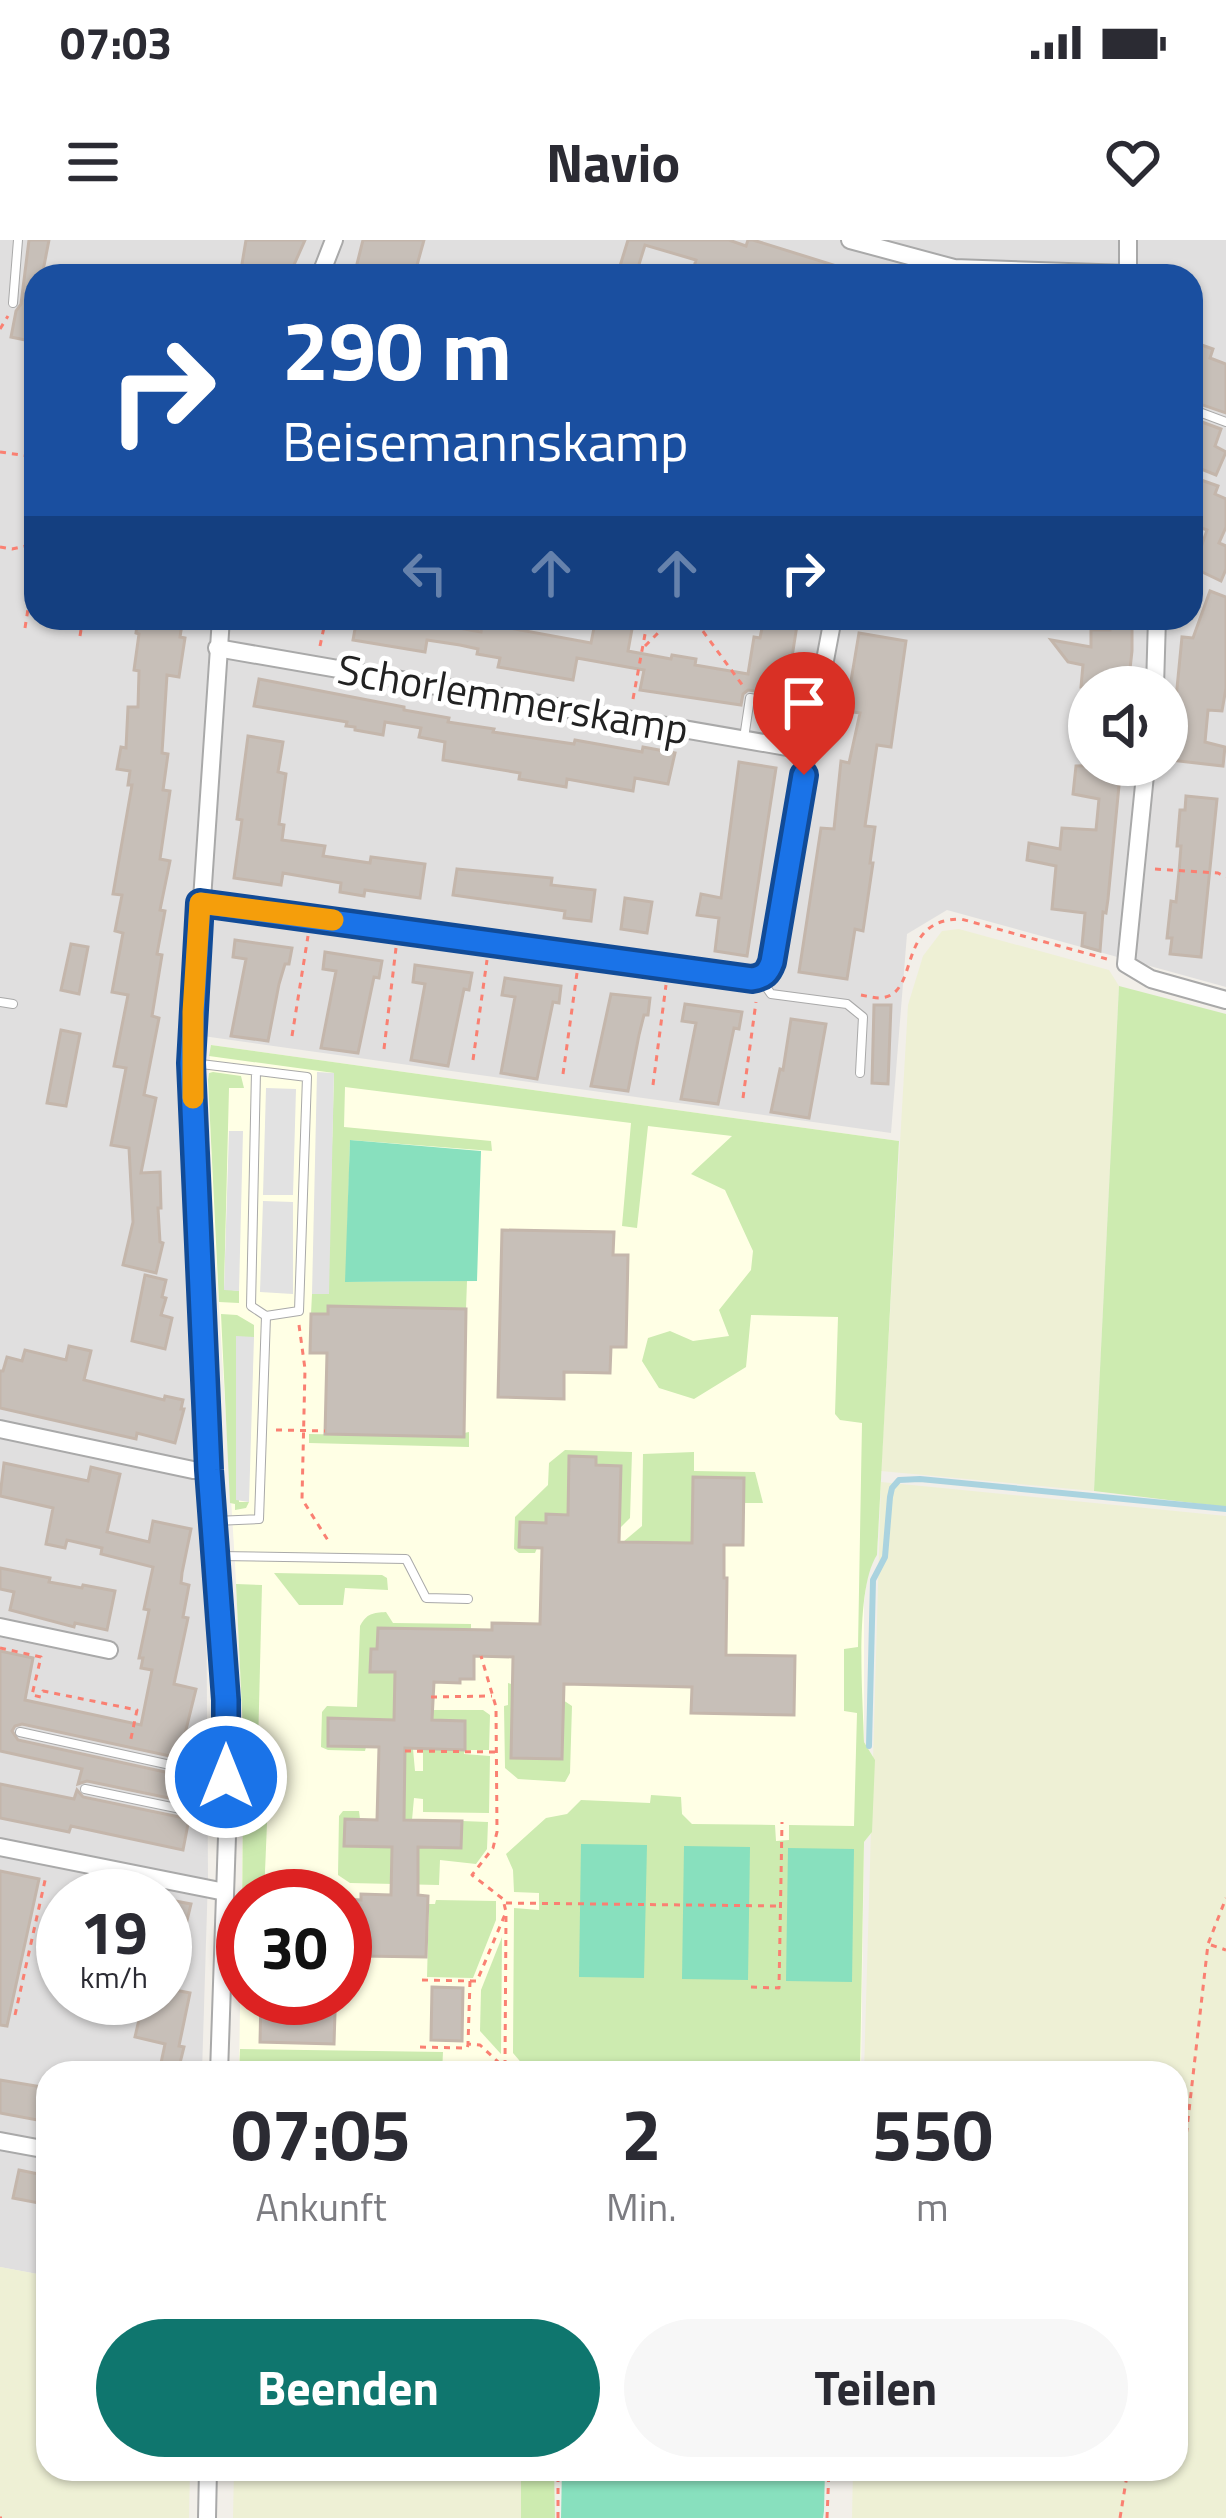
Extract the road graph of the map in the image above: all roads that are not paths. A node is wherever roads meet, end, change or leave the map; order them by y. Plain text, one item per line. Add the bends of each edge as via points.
1 (18, 240) edge
2 (850, 240) edge
3 (915, 254) junction
4 (909, 264) edge
5 (943, 264) edge
6 (13, 303) dead end
7 (219, 630) edge
8 (831, 630) edge
9 (1157, 630) edge
10 (217, 648) junction
11 (1156, 666) edge
12 (769, 700) dead end
13 (744, 740) junction
14 (809, 751) junction
15 (1145, 786) edge
16 (200, 903) junction
17 (760, 978) junction
18 (1226, 1000) edge
19 (0, 1002) edge
20 (13, 1004) dead end
21 (191, 1063) junction
22 (256, 1071) junction
23 (860, 1073) dead end
24 (266, 1316) junction
25 (0, 1429) edge
26 (209, 1470) junction
27 (213, 1522) junction
28 (215, 1556) junction
29 (468, 1599) dead end
30 (0, 1627) edge
31 (109, 1649) dead end
32 (20, 1732) dead end
33 (226, 1777) junction
34 (85, 1789) dead end
35 (226, 1819) junction
36 (0, 1846) edge
37 (225, 1869) edge
38 (216, 1890) edge
39 (221, 2025) edge
40 (220, 2061) edge
41 (0, 2141) edge
42 (36, 2148) edge
43 (208, 2481) edge
44 (207, 2518) edge

1 - 6 lane
2 - 3 street
3 - 4 street
3 - 5 street
7 - 10 street
8 - 14 street
9 - 11 street
10 - 13 street, Schorlemmerskamp
10 - 16 street
12 - 13 lane via 750,698
13 - 14 street, Schorlemmerskamp
14 - 17 street via 772,962
15 - 18 street via 1126,964 1150,980
16 - 17 street
16 - 21 street
17 - 23 lane via 771,994 847,1004 863,1017
19 - 20 lane
21 - 22 lane
21 - 26 street
22 - 24 lane via 251,1306
22 - 24 lane via 307,1077 298,1311
24 - 27 lane via 259,1520
25 - 26 street
26 - 27 street
27 - 28 street
28 - 29 lane via 406,1559 426,1598
28 - 33 street
30 - 31 street
32 - 33 lane
33 - 35 street
34 - 35 lane
35 - 37 street
36 - 38 street
39 - 40 street
41 - 42 street
43 - 44 street

